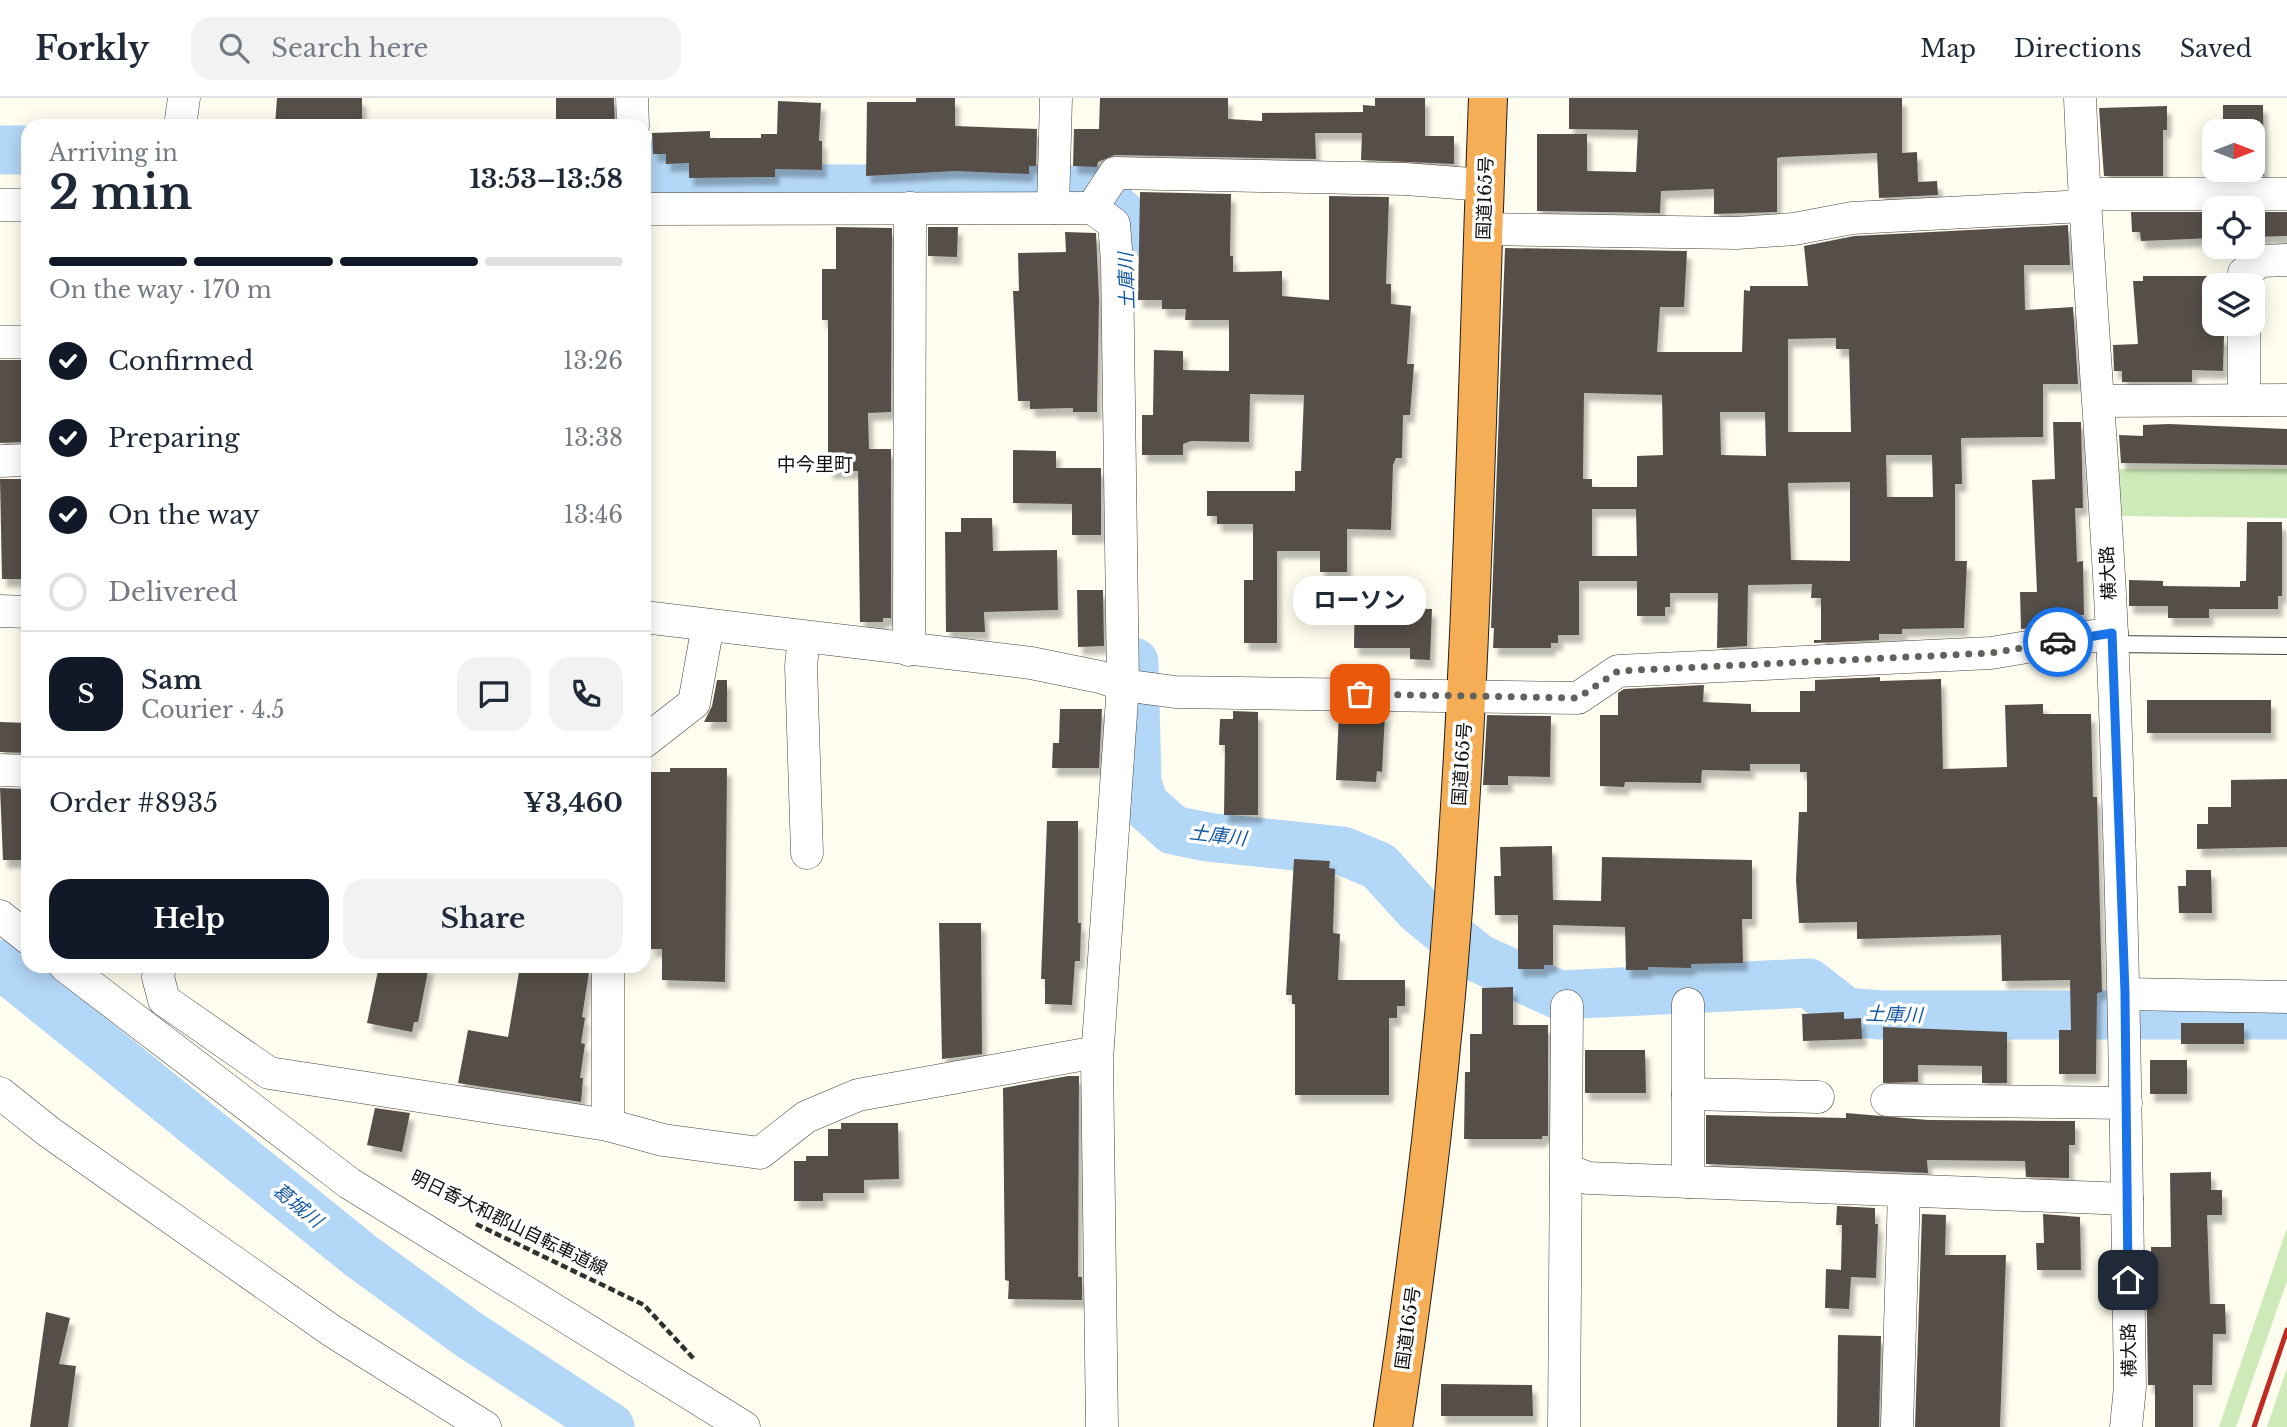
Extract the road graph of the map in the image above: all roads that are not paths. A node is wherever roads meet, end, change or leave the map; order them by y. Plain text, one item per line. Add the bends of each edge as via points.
1 (184, 98) edge
2 (632, 98) edge
3 (1056, 98) edge
4 (1488, 98) edge
5 (2080, 98) edge
6 (181, 119) edge
7 (633, 119) edge
8 (1485, 185) junction
9 (2287, 194) edge
10 (1099, 198) junction
11 (2084, 200) junction
12 (0, 205) edge
13 (21, 205) edge
14 (910, 208) junction
15 (1053, 208) junction
16 (651, 209) edge
17 (1484, 229) junction
18 (2287, 260) edge
19 (2244, 273) edge
20 (2244, 336) edge
21 (0, 342) edge
22 (21, 342) edge
23 (2244, 400) junction
24 (2287, 400) edge
25 (2099, 401) junction
26 (21, 460) edge
27 (0, 461) edge
28 (0, 611) edge
29 (21, 612) edge
30 (651, 618) edge
31 (708, 625) junction
32 (804, 637) junction
33 (2112, 639) junction
34 (2287, 646) edge
35 (909, 650) junction
36 (1123, 685) junction
37 (1466, 695) junction
38 (651, 737) edge
39 (0, 770) edge
40 (21, 771) edge
41 (807, 853) dead end
42 (0, 916) edge
43 (21, 932) edge
44 (74, 973) edge
45 (159, 973) edge
46 (608, 973) edge
47 (2287, 997) edge
48 (1688, 1004) dead end
49 (1567, 1006) dead end
50 (2125, 1008) junction
51 (1097, 1052) junction
52 (0, 1093) edge
53 (1688, 1094) junction
54 (1818, 1097) dead end
55 (1887, 1100) dead end
56 (2126, 1103) junction
57 (608, 1125) junction
58 (1567, 1170) junction
59 (1688, 1182) junction
60 (1903, 1191) junction
61 (2127, 1199) junction
62 (485, 1427) edge
63 (744, 1427) edge
64 (1102, 1427) edge
65 (1393, 1427) edge
66 (1564, 1427) edge
67 (1897, 1427) edge
68 (2126, 1427) edge

1 - 6 street
2 - 7 street
3 - 15 street
4 - 8 highway, 国道165号
5 - 11 street, 横大路
8 - 10 street via 1115,173
8 - 17 highway, 国道165号
9 - 11 street
10 - 15 street
10 - 36 street via 1114,224 1117,262
11 - 17 street via 1852,218 1737,233
11 - 25 street, 横大路
12 - 13 street
14 - 15 street
14 - 16 street
14 - 35 street
17 - 37 highway, 国道165号
18 - 19 street via 2261,261
20 - 23 street
21 - 22 street
23 - 24 street
23 - 25 street
25 - 33 street, 横大路
26 - 27 street
28 - 29 street
30 - 31 street
31 - 32 street
31 - 38 street via 694,703
32 - 35 street
32 - 41 street
33 - 34 lane
33 - 37 street via 1991,653 1618,671 1578,698
33 - 50 street, 横大路
35 - 36 street via 1031,663
36 - 37 street via 1175,692
36 - 51 street
37 - 65 highway, 国道165号 via 1451,930 1421,1242
39 - 40 street
42 - 43 street
44 - 63 street via 349,1183
45 - 57 street via 164,1000 269,1073
46 - 57 street
47 - 50 street
48 - 53 street
49 - 58 street
50 - 56 street, 横大路
51 - 57 street via 858,1095 806,1117 760,1153 663,1140
51 - 64 street
52 - 62 street via 332,1331
53 - 54 street
53 - 59 street
55 - 56 street
56 - 61 street, 横大路
58 - 59 street via 1588,1178
58 - 66 street
59 - 60 street
60 - 61 street
60 - 67 street
61 - 68 street, 横大路 via 2130,1387

